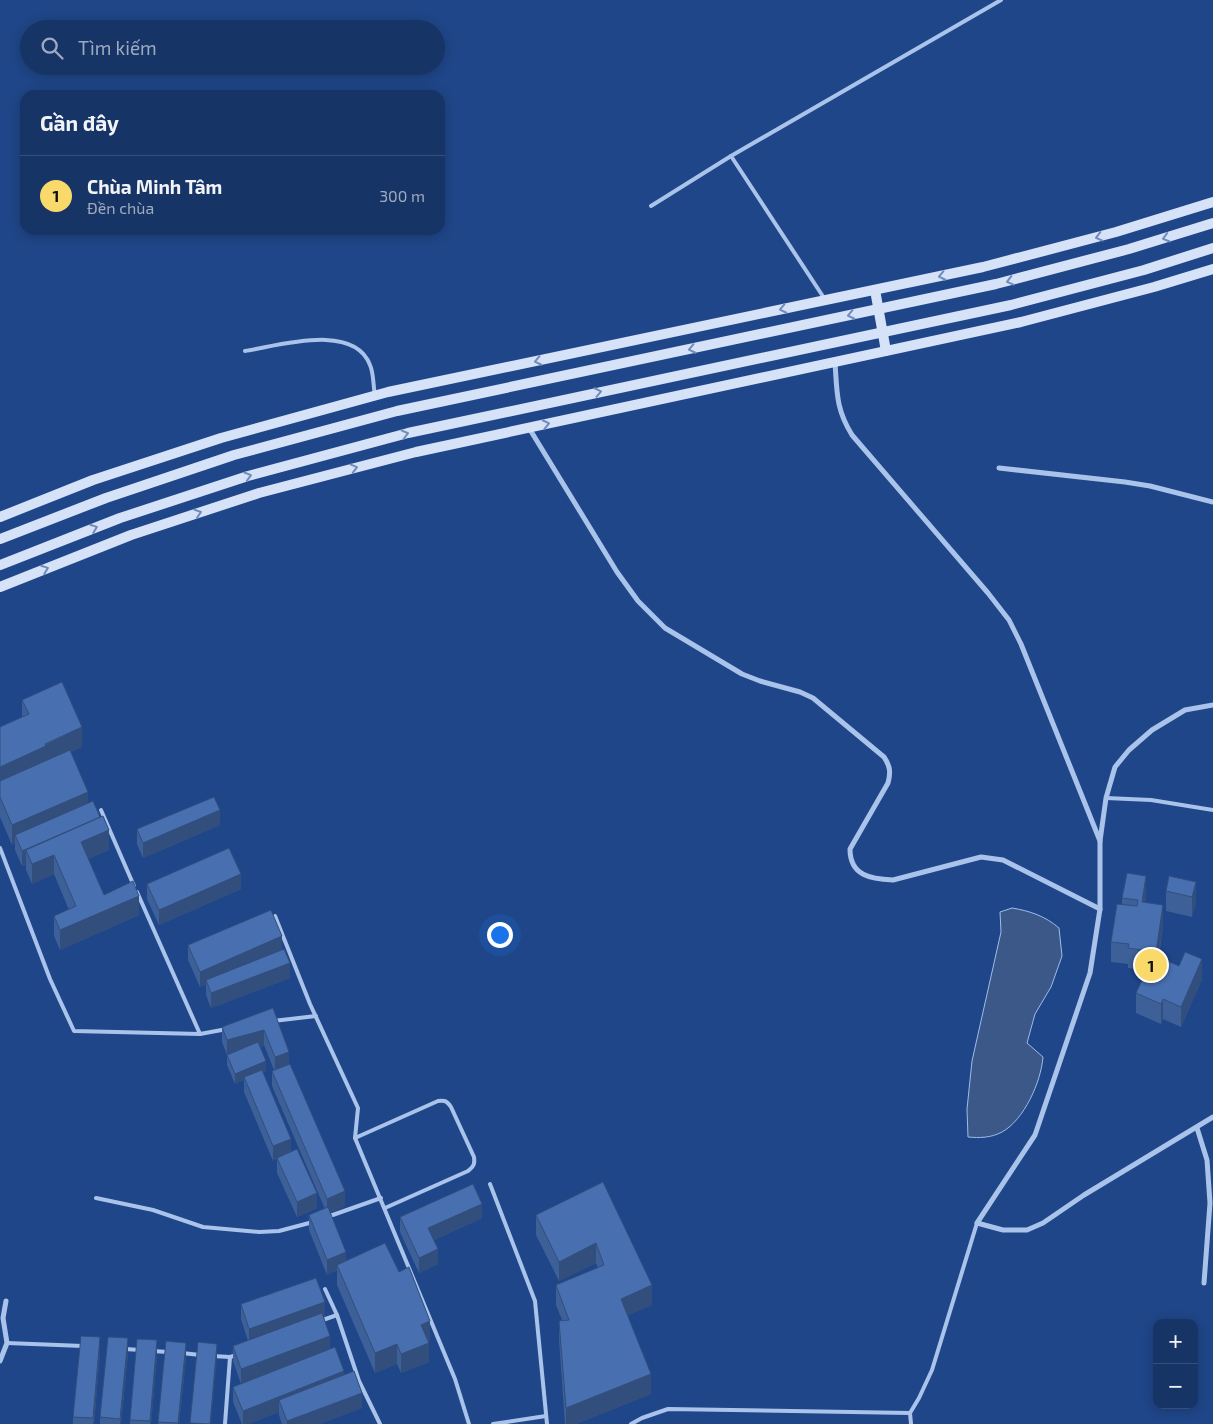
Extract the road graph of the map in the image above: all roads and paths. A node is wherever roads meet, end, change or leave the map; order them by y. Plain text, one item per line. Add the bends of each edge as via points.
1 (1001, 0) edge
2 (730, 156) junction
3 (1213, 202) edge
4 (651, 206) dead end
5 (1213, 223) edge
6 (1213, 248) edge
7 (1213, 269) edge
8 (875, 290) junction
9 (825, 300) junction
10 (878, 309) junction
11 (882, 332) junction
12 (245, 351) dead end
13 (886, 351) junction
14 (835, 362) junction
15 (375, 396) junction
16 (529, 428) junction
17 (999, 468) dead end
18 (1213, 502) edge
19 (0, 517) edge
20 (0, 539) edge
21 (0, 565) edge
22 (0, 587) edge
23 (1213, 705) edge
24 (1106, 798) junction
25 (101, 810) dead end
26 (1213, 810) edge
27 (1100, 841) junction
28 (0, 848) edge
29 (1100, 909) junction
30 (275, 916) edge
31 (316, 1016) junction
32 (267, 1022) edge
33 (229, 1029) edge
34 (200, 1034) junction
35 (1213, 1117) edge
36 (1197, 1128) junction
37 (355, 1138) junction
38 (490, 1184) dead end
39 (96, 1198) dead end
40 (380, 1198) junction
41 (385, 1208) junction
42 (977, 1223) junction
43 (1204, 1283) dead end
44 (325, 1289) dead end
45 (6, 1302) dead end
46 (337, 1315) junction
47 (319, 1322) edge
48 (8, 1343) junction
49 (90, 1346) edge
50 (118, 1348) edge
51 (239, 1354) edge
52 (230, 1357) junction
53 (0, 1361) edge
54 (910, 1413) junction
55 (546, 1416) junction
56 (225, 1424) edge
57 (380, 1424) edge
58 (469, 1424) edge
59 (493, 1424) edge
60 (546, 1424) edge
61 (631, 1424) edge
62 (910, 1424) edge

1 - 2 lane
2 - 4 lane
2 - 9 lane
3 -> 8 main road via 983,267
5 -> 10 main road via 996,284
6 - 11 main road via 1011,305
7 - 13 main road via 1031,319
8 - 9 main road
8 - 10 main road
9 -> 15 main road
10 - 11 main road
10 -> 20 main road via 397,411 234,456 106,498
11 - 13 main road
21 -> 11 main road via 120,518 248,476 408,433
12 - 15 lane via 300,342 343,341 353,345 371,366
13 - 14 main road
16 -> 14 main road
14 - 27 street via 837,402 852,435 1008,620 1033,672
15 - 19 main road via 221,438 93,480
22 -> 16 main road via 131,535 259,493 416,452
16 - 29 street via 617,572 638,601 665,628 742,674 813,698 884,757 889,765 888,783 850,849 850,860 856,869 878,880 893,880 992,858 1003,860
17 - 18 street via 1126,482
23 - 24 street via 1185,710 1152,730 1115,767
24 - 26 lane via 1151,800
24 - 27 street
25 - 34 lane
27 - 29 street
28 - 34 lane via 50,980 74,1031
29 - 42 street via 1090,973 1035,1135
30 - 31 lane
31 - 32 lane
31 - 37 lane via 358,1108
33 - 34 lane
35 - 36 street
36 - 42 street via 1027,1230 1003,1230
36 - 43 street via 1207,1160 1210,1203
37 - 40 lane
37 - 41 lane via 444,1100 451,1107 474,1156 474,1167 468,1171
38 - 55 lane via 535,1301
39 - 40 lane via 153,1210 203,1227 259,1232 279,1231 309,1223
40 - 41 lane
41 - 58 lane via 455,1380
42 - 54 lane via 932,1370
44 - 46 lane
45 - 48 street via 3,1318
46 - 47 lane
46 - 57 lane via 359,1381
48 - 49 lane
48 - 53 street
50 - 52 lane
51 - 52 lane
52 - 56 lane
54 - 61 lane via 668,1409
54 - 62 lane
55 - 59 lane
55 - 60 lane

